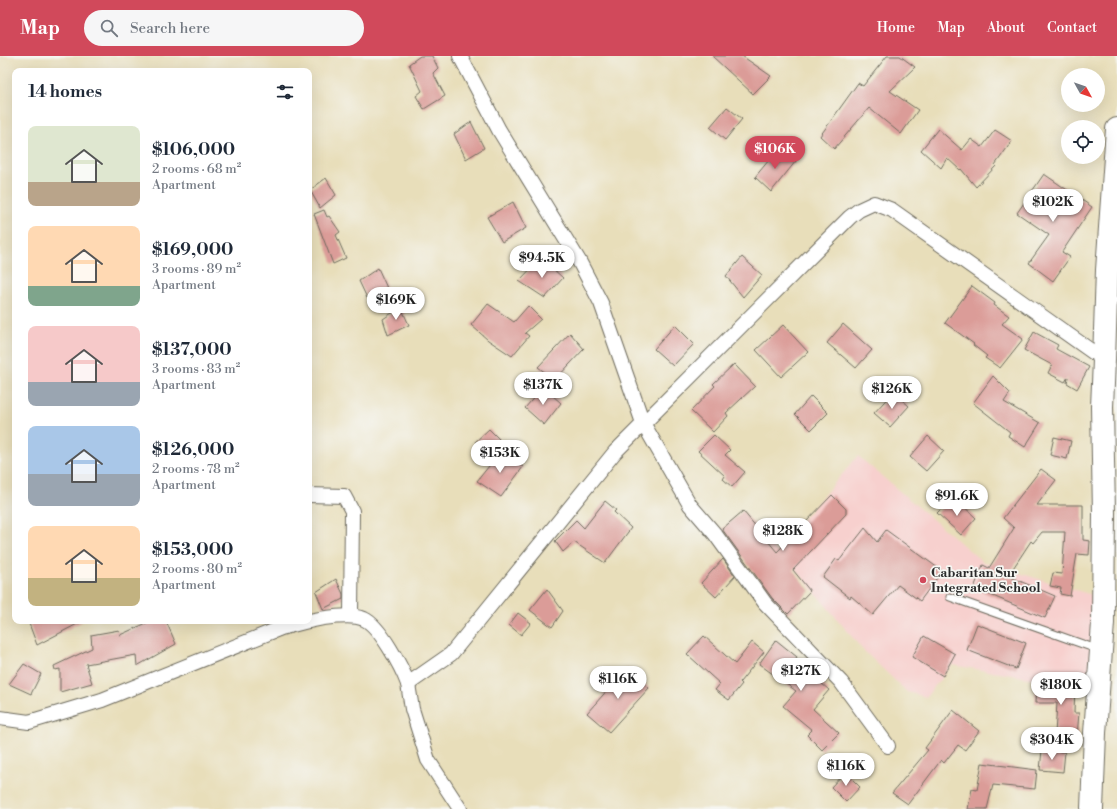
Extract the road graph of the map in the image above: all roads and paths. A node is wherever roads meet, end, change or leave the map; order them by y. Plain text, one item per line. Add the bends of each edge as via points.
1 (460, 56) edge
2 (1117, 129) edge
3 (1104, 360) junction
4 (643, 423) junction
5 (312, 495) edge
6 (950, 597) dead end
7 (351, 616) junction
8 (312, 621) edge
9 (297, 624) edge
10 (1102, 646) junction
11 (408, 684) junction
12 (0, 718) edge
13 (888, 746) dead end
14 (460, 809) edge
15 (1092, 809) edge

1 - 4 street via 499,130 579,261 601,303
2 - 3 highway via 1107,270
3 - 4 street via 892,210 874,203 850,217
3 - 10 highway
4 - 11 street via 587,484 451,654
4 - 13 street via 690,504 765,603 841,682
5 - 7 street via 340,494 344,496 352,511
6 - 10 lane via 1091,647
7 - 8 street
7 - 11 street via 364,618 374,627 400,665
9 - 12 street via 281,628 102,700 29,722
10 - 15 highway
11 - 14 street via 412,709 428,760

